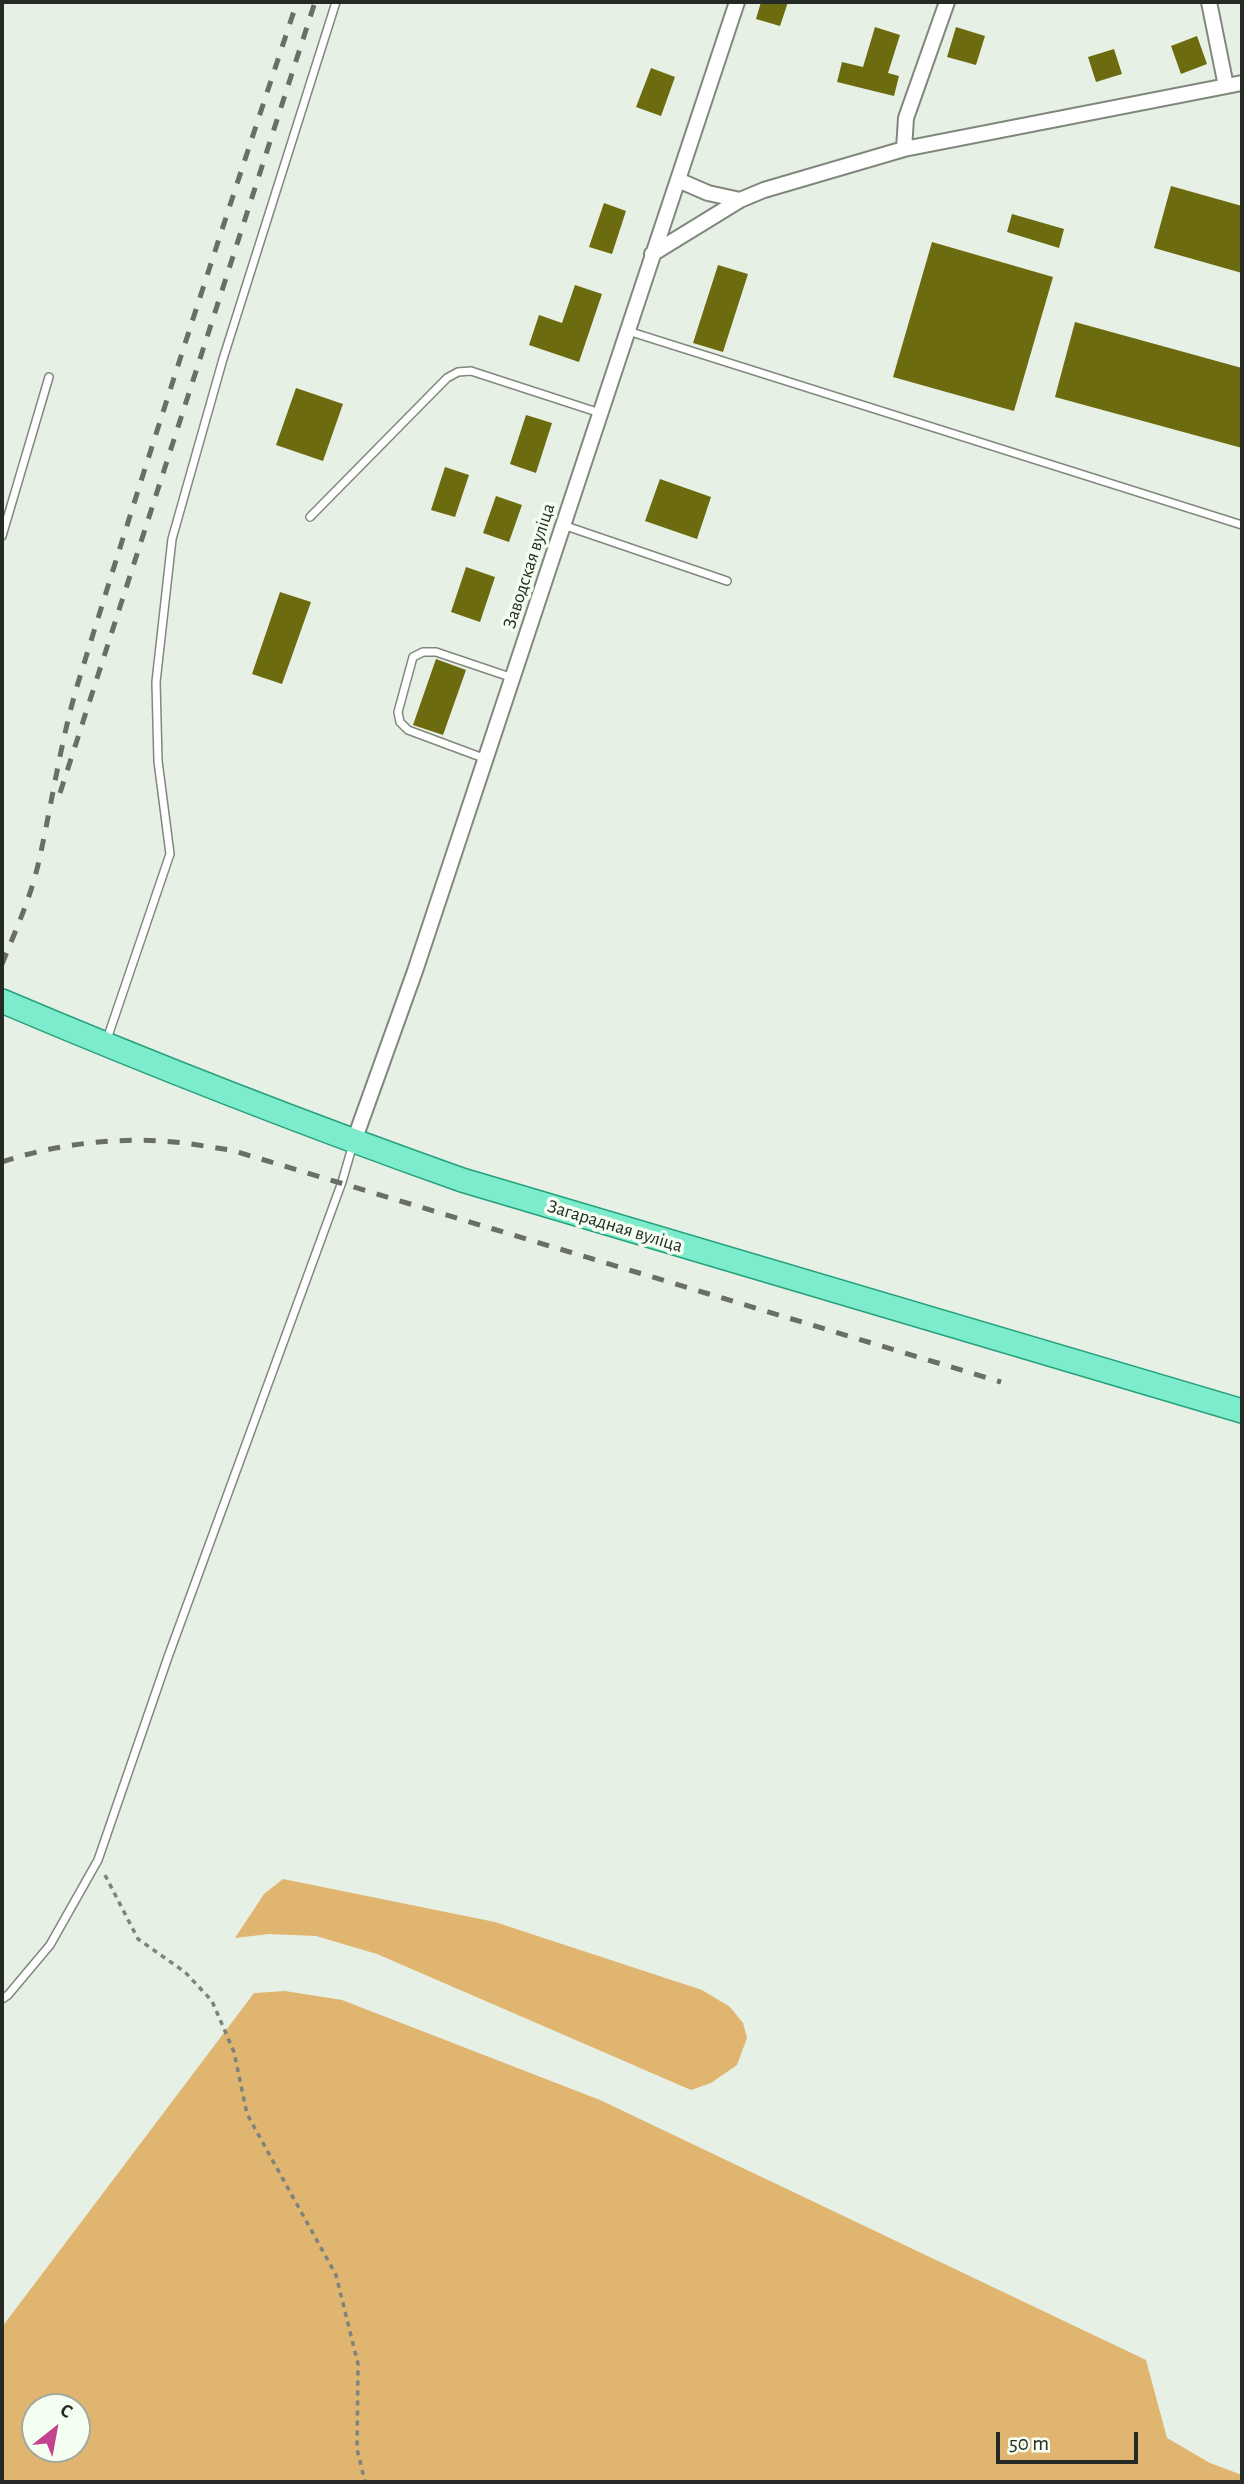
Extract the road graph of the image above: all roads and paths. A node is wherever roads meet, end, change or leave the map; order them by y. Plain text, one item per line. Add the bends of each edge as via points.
1 (336, 2) edge
2 (737, 2) edge
3 (947, 2) edge
4 (1209, 2) edge
5 (1242, 83) edge
6 (1226, 86) junction
7 (904, 149) junction
8 (678, 180) junction
9 (740, 200) junction
10 (652, 254) junction
11 (627, 331) junction
12 (49, 377) dead end
13 (600, 413) junction
14 (310, 517) dead end
15 (563, 525) junction
16 (1242, 525) edge
17 (2, 536) edge
18 (727, 581) dead end
19 (513, 678) junction
20 (486, 759) junction
21 (2, 1001) edge
22 (105, 1045) junction
23 (354, 1141) junction
24 (1242, 1411) edge
25 (98, 1860) junction
26 (2, 1999) edge
27 (365, 2482) edge

1 - 22 lane via 223,359 172,539 156,682 158,761 170,854
2 - 8 street, Заводская вуліца
3 - 7 street via 906,118
4 - 6 street
5 - 6 street
6 - 7 street
7 - 9 street
8 - 9 street
8 - 10 street, Заводская вуліца
9 - 10 street
10 - 11 street, Заводская вуліца
11 - 13 street, Заводская вуліца
11 - 16 lane
12 - 17 lane
13 - 14 lane via 471,370 458,372 437,387
13 - 15 street, Заводская вуліца
15 - 18 lane
15 - 19 street, Заводская вуліца
19 - 20 street, Заводская вуліца
19 - 20 lane via 436,652 413,657 398,712 400,722 408,730
20 - 23 street, Заводская вуліца
21 - 22 main road, Загарадная вуліца
22 - 23 main road, Загарадная вуліца
23 - 24 main road, Загарадная вуліца via 462,1180
23 - 25 lane
25 - 26 lane via 50,1945
25 - 27 path via 138,1939 185,1972 212,2001 234,2052 247,2114 336,2275 358,2364 357,2449

